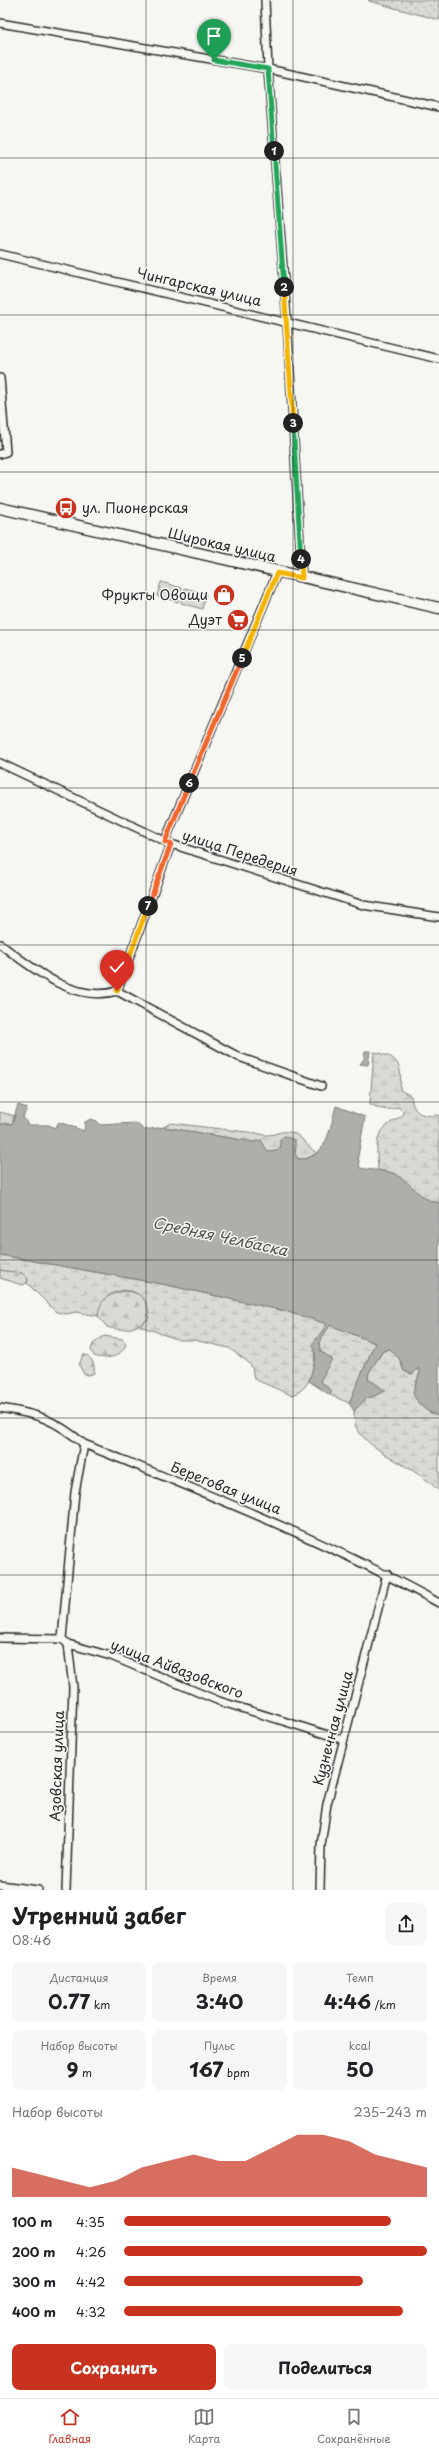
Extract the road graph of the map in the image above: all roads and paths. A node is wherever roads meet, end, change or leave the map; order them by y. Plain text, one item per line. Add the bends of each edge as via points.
1 (265, 0) edge
2 (0, 23) edge
3 (268, 69) junction
4 (439, 107) edge
5 (0, 254) edge
6 (287, 321) junction
7 (439, 359) edge
8 (0, 378) edge
9 (0, 454) edge
10 (0, 508) edge
11 (277, 573) junction
12 (302, 578) junction
13 (439, 608) edge
14 (0, 763) edge
15 (168, 843) junction
16 (439, 917) edge
17 (0, 944) edge
18 (117, 991) junction
19 (321, 1086) dead end
20 (0, 1408) edge
21 (84, 1444) junction
22 (387, 1574) junction
23 (439, 1603) edge
24 (0, 1638) edge
25 (65, 1641) junction
26 (344, 1740) junction
27 (0, 1885) edge
28 (38, 1890) edge
29 (66, 1890) edge
30 (320, 1890) edge

1 - 3 street
2 - 3 street
3 - 4 street
3 - 6 street
5 - 6 street, Чингарская улица
6 - 7 street, Чингарская улица
6 - 12 street
8 - 9 street via 6,452
10 - 11 street, Широкая улица
11 - 12 street, Широкая улица
11 - 15 street
12 - 13 street, Широкая улица
14 - 15 street, улица Передерия
15 - 16 street, улица Передерия via 363,905
15 - 18 street
17 - 18 street via 48,977 75,989 95,995
18 - 19 street via 238,1057
20 - 21 street, Береговая улица via 26,1412 52,1421
21 - 22 street, Береговая улица via 263,1517
21 - 25 street, Азовская улица via 75,1492
22 - 23 street, Береговая улица
22 - 26 street, Кузнечная улица
24 - 25 street, улица Айвазовского
25 - 26 street, улица Айвазовского via 111,1656 219,1701
25 - 29 street, Азовская улица via 73,1687
26 - 30 street, Кузнечная улица via 324,1822
27 - 28 street

